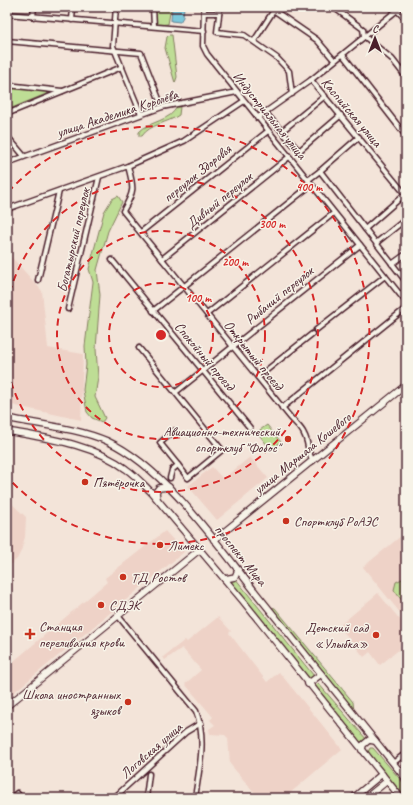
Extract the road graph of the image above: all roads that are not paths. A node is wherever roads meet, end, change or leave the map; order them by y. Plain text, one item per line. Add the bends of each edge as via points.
1 (34, 7) edge
2 (73, 7) edge
3 (116, 7) edge
4 (153, 7) edge
5 (204, 7) edge
6 (220, 7) edge
7 (269, 7) edge
8 (333, 7) edge
9 (397, 8) edge
10 (275, 9) edge
11 (204, 13) junction
12 (219, 13) junction
13 (7, 14) edge
14 (34, 17) junction
15 (72, 20) junction
16 (406, 20) edge
17 (114, 23) junction
18 (154, 26) junction
19 (204, 31) junction
20 (364, 36) junction
21 (7, 41) edge
22 (254, 41) junction
23 (115, 50) junction
24 (342, 54) junction
25 (334, 60) junction
26 (122, 67) junction
27 (406, 77) edge
28 (311, 80) junction
29 (7, 85) edge
30 (64, 91) junction
31 (237, 92) junction
32 (292, 94) junction
33 (325, 96) junction
34 (159, 99) dead end
35 (244, 101) junction
36 (265, 112) junction
37 (9, 113) dead end
38 (141, 114) junction
39 (341, 115) junction
40 (257, 118) junction
41 (268, 131) junction
42 (282, 131) junction
43 (7, 136) edge
44 (406, 136) edge
45 (359, 137) junction
46 (24, 156) junction
47 (289, 157) junction
48 (7, 163) edge
49 (128, 166) junction
50 (320, 171) junction
51 (99, 177) junction
52 (308, 180) junction
53 (311, 184) junction
54 (406, 186) edge
55 (59, 191) junction
56 (404, 193) edge
57 (7, 209) edge
58 (334, 213) junction
59 (406, 219) edge
60 (365, 228) junction
61 (141, 232) junction
62 (376, 243) junction
63 (360, 245) junction
64 (406, 254) edge
65 (162, 259) junction
66 (112, 260) dead end
67 (392, 264) junction
68 (385, 276) junction
69 (405, 279) edge
70 (38, 280) dead end
71 (184, 286) junction
72 (406, 302) edge
73 (406, 308) edge
74 (68, 309) dead end
75 (153, 312) junction
76 (207, 314) junction
77 (316, 330) dead end
78 (312, 334) dead end
79 (233, 346) junction
80 (139, 348) dead end
81 (203, 371) junction
82 (258, 377) junction
83 (406, 386) edge
84 (176, 392) junction
85 (282, 408) junction
86 (7, 418) edge
87 (250, 428) dead end
88 (7, 431) edge
89 (174, 431) dead end
90 (312, 461) junction
91 (178, 465) junction
92 (170, 478) dead end
93 (169, 487) junction
94 (157, 499) junction
95 (214, 540) junction
96 (199, 549) junction
97 (238, 570) junction
98 (225, 579) junction
99 (119, 617) junction
100 (321, 674) junction
101 (308, 684) junction
102 (7, 706) edge
103 (200, 723) junction
104 (376, 741) junction
105 (362, 750) junction
106 (406, 753) edge
107 (393, 763) junction
108 (406, 767) edge
109 (400, 772) junction
110 (149, 774) dead end
111 (382, 774) junction
112 (406, 779) edge
113 (387, 780) junction
114 (116, 795) dead end
115 (11, 798) edge
116 (21, 798) edge
117 (146, 798) edge
118 (195, 798) edge
119 (353, 798) edge
120 (366, 798) edge
121 (401, 798) edge

1 - 14 street
2 - 15 street
3 - 17 street
4 - 18 street
5 - 11 street
6 - 12 street
7 - 10 street
8 - 20 street via 363,29
9 - 16 street
9 - 20 street
10 - 22 street
10 - 25 street via 317,40
11 - 12 street
11 - 19 street
12 - 22 street via 217,32 244,35
13 - 14 street
14 - 15 street
15 - 17 street
17 - 18 street
17 - 23 street
18 - 19 street
19 - 31 street, Индустриальная улица via 203,46 207,54
20 - 24 street
20 - 27 street via 392,59
21 - 23 street
22 - 32 street via 277,58 289,71
23 - 26 street
23 - 34 street via 141,53
24 - 25 street
24 - 44 street
25 - 28 street
26 - 30 street
26 - 38 street
28 - 32 street
28 - 33 street, Каспийская улица
29 - 30 street
30 - 37 street
31 - 35 street, Индустриальная улица
31 - 38 street, улица Академика Королёва via 162,107
32 - 36 street
33 - 39 street, Каспийская улица
33 - 42 street
35 - 40 street, Индустриальная улица
35 - 49 street via 184,141
36 - 40 street
36 - 42 street
38 - 46 street, улица Академика Королёва
39 - 42 street via 299,151
39 - 45 street, Каспийская улица
40 - 41 street, Индустриальная улица
41 - 47 street, Индустриальная улица
41 - 61 street, переулок Здоровья
43 - 46 street
45 - 50 street
45 - 56 street, Каспийская улица
46 - 48 street, улица Академика Королёва
47 - 52 street, Индустриальная улица
47 - 65 street, Дивный переулок
49 - 51 street
49 - 61 street, Открытый проезд via 134,186 123,210
50 - 52 street
50 - 60 street
51 - 55 street
51 - 74 street, Богатырский переулок
52 - 53 street, Индустриальная улица
53 - 58 street, Индустриальная улица
53 - 71 street
54 - 56 street
55 - 57 street
55 - 70 street
56 - 60 street
58 - 63 street, Индустриальная улица
58 - 76 street
59 - 62 street
60 - 62 street
61 - 65 street, Открытый проезд
62 - 67 street
63 - 68 street, Индустриальная улица
63 - 79 street, Рыбачий переулок
64 - 67 street
65 - 71 street, Открытый проезд
66 - 75 street, Спокойный проезд
67 - 69 street
68 - 72 street, Индустриальная улица
68 - 77 street
71 - 75 street
71 - 76 street, Открытый проезд
73 - 85 street
75 - 81 street, Спокойный проезд
76 - 79 street, Открытый проезд
78 - 82 street
79 - 81 street, Рыбачий переулок
79 - 82 street, Открытый проезд
80 - 84 street
81 - 84 street, Рыбачий переулок
81 - 87 street, Спокойный проезд
82 - 85 street, Открытый проезд
83 - 90 main road, улица Маршала Кошевого
84 - 91 street via 222,450 188,478
85 - 90 street, Открытый проезд via 305,434 307,451
86 - 93 main road, проспект Мира via 107,441 140,461
88 - 94 main road, проспект Мира via 72,445 100,454 126,469
89 - 91 street via 160,443
90 - 95 main road, улица Маршала Кошевого
91 - 92 street via 172,470
93 - 94 main road via 158,488
93 - 95 main road, проспект Мира
94 - 96 main road, проспект Мира
95 - 97 main road, проспект Мира
96 - 98 main road, проспект Мира
96 - 99 main road
96 - 102 main road
97 - 98 main road via 235,577
97 - 100 main road, проспект Мира
98 - 101 main road, проспект Мира
99 - 102 main road
99 - 103 street via 196,711
100 - 101 main road
100 - 104 main road, проспект Мира
101 - 105 main road, проспект Мира
103 - 114 street, Логовская улица via 186,732
103 - 118 street via 203,739
104 - 105 main road via 369,740 363,745
104 - 107 main road, проспект Мира
105 - 111 main road, проспект Мира
106 - 107 street
107 - 109 main road, проспект Мира
108 - 109 street
109 - 112 main road, проспект Мира
110 - 117 street, Логовская улица
111 - 113 main road, проспект Мира
111 - 119 main road
113 - 120 main road
113 - 121 main road, проспект Мира
115 - 116 street via 17,793

